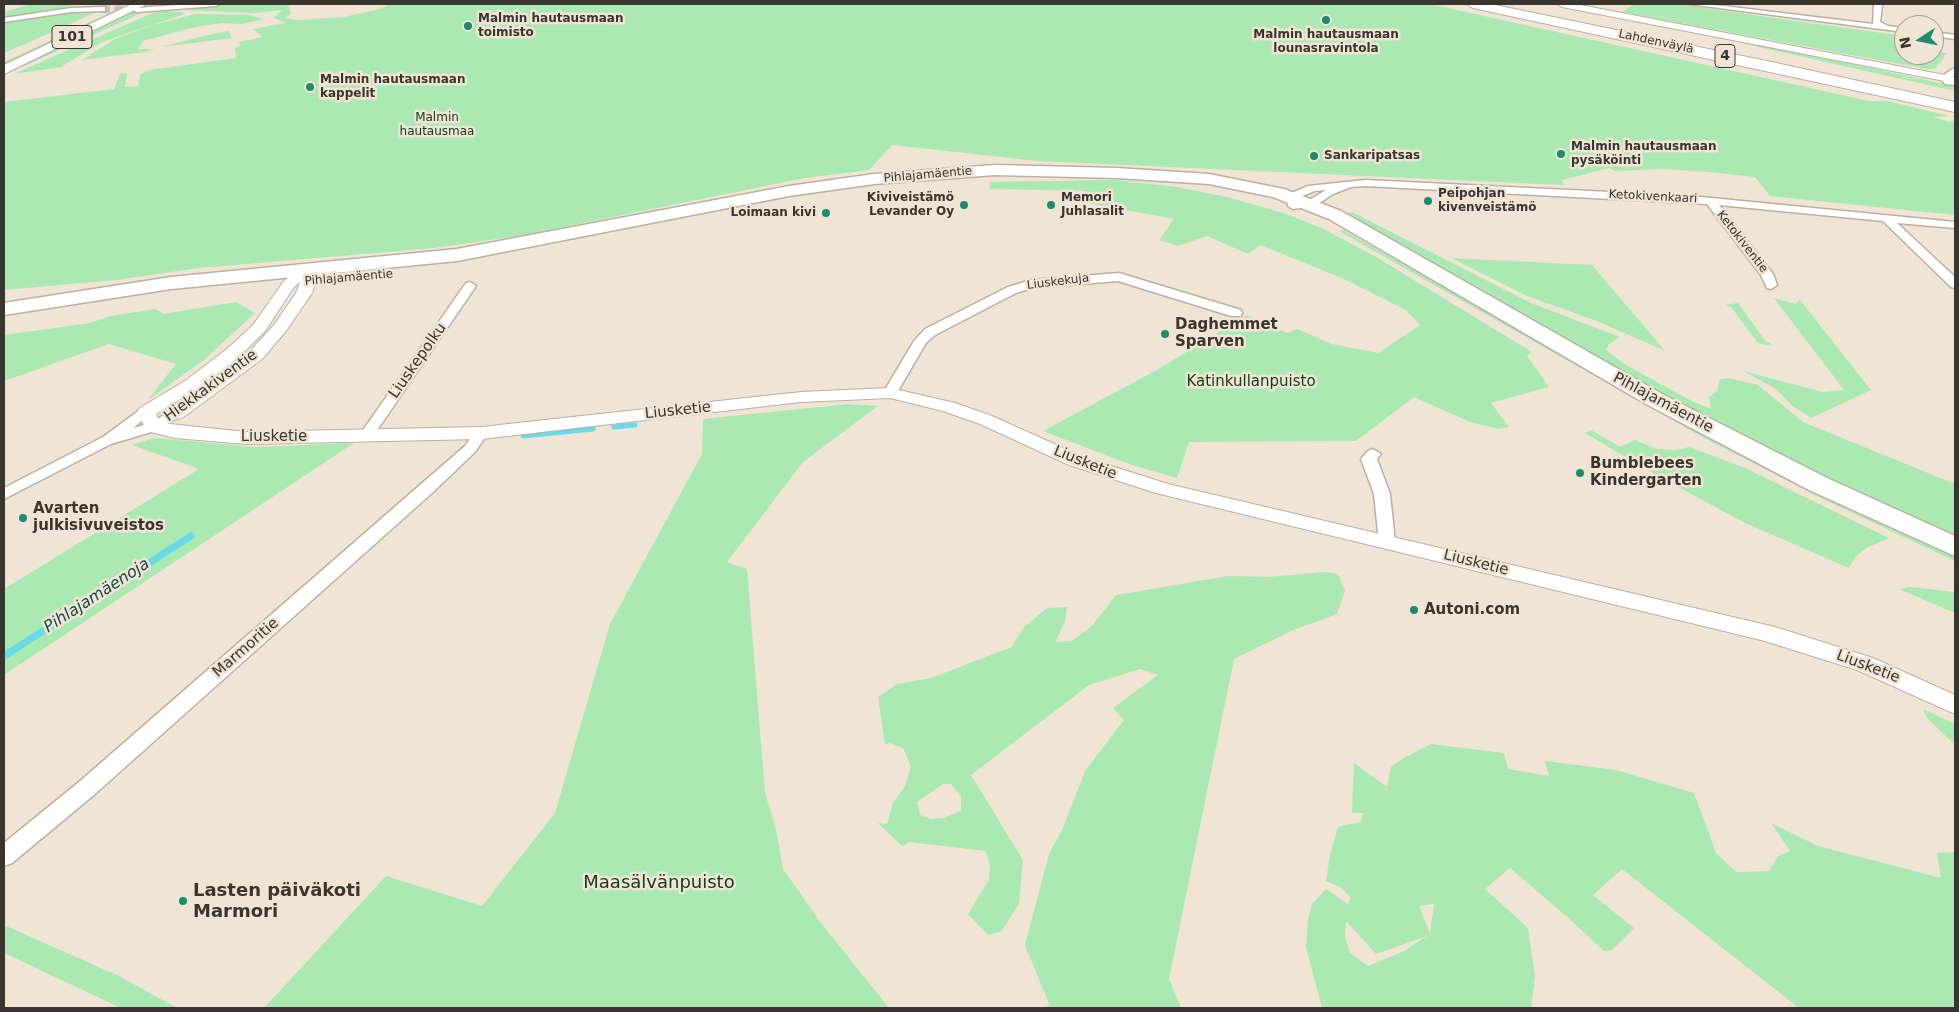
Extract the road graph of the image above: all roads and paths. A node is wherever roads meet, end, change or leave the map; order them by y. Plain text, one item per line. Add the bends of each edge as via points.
1 (121, 4) edge
2 (216, 4) edge
3 (1473, 4) edge
4 (1515, 4) edge
5 (1562, 4) edge
6 (1692, 4) edge
7 (1878, 4) edge
8 (139, 7) edge
9 (102, 9) dead end
10 (4, 20) edge
11 (1881, 26) junction
12 (1894, 28) edge
13 (4, 59) edge
14 (4, 70) edge
15 (1955, 71) edge
16 (1952, 81) edge
17 (1955, 96) edge
18 (1955, 107) edge
19 (1350, 184) junction
20 (1710, 201) junction
21 (1298, 202) junction
22 (1886, 218) junction
23 (1955, 224) edge
24 (301, 279) junction
25 (1771, 284) dead end
26 (1955, 284) edge
27 (470, 286) dead end
28 (4, 309) edge
29 (1236, 312) dead end
30 (4, 322) edge
31 (890, 393) junction
32 (176, 414) junction
33 (150, 419) junction
34 (194, 432) junction
35 (481, 433) junction
36 (366, 436) junction
37 (1373, 454) dead end
38 (4, 494) edge
39 (1388, 542) junction
40 (1955, 547) edge
41 (1955, 705) edge
42 (4, 856) edge

1 - 13 highway, 101
2 - 8 street
3 - 18 highway, Lahdenväylä / 4
4 - 17 highway, Lahdenväylä / 4
5 - 16 street
6 - 11 street
7 - 11 street via 1876,21
8 - 14 highway, 101
9 - 10 street
11 - 12 street
15 - 16 street
19 - 20 street, Ketokivenkaari
19 - 21 street, Ketokivenkaari
19 - 21 street, Ketokivenkaari via 1318,187
20 - 22 street, Ketokivenkaari
20 - 25 street, Ketokiventie via 1768,274
21 - 24 main road, Pihlajamäentie via 1234,183 1064,171 977,170 789,191 690,211 486,261 381,275
21 - 40 main road, Pihlajamäentie via 1380,242 1654,399 1818,484
22 - 23 street, Ketokivenkaari
22 - 26 street
24 - 28 main road, Pihlajamäentie via 171,283
24 - 30 main road, Pihlajamäentie via 142,299
24 - 32 street, Hiekkakiventie via 301,298 256,355
24 - 33 street, Hiekkakiventie via 233,353
27 - 36 street, Liuskepolku
29 - 31 street, Liuskekuja via 1119,277 1031,284 1012,290 930,332 921,341
31 - 35 street, Liusketie via 802,398
31 - 39 street, Liusketie via 986,420 1114,475 1224,505
32 - 33 street
32 - 34 street via 191,424
33 - 34 street, Liusketie via 176,432
33 - 38 street, Hiekkakiventie
34 - 36 street, Liusketie via 246,438
35 - 36 street, Liusketie
35 - 42 street, Marmoritie via 470,449 433,483 87,788
37 - 39 street via 1369,459 1382,494
39 - 41 street, Liusketie via 1767,634 1865,664

